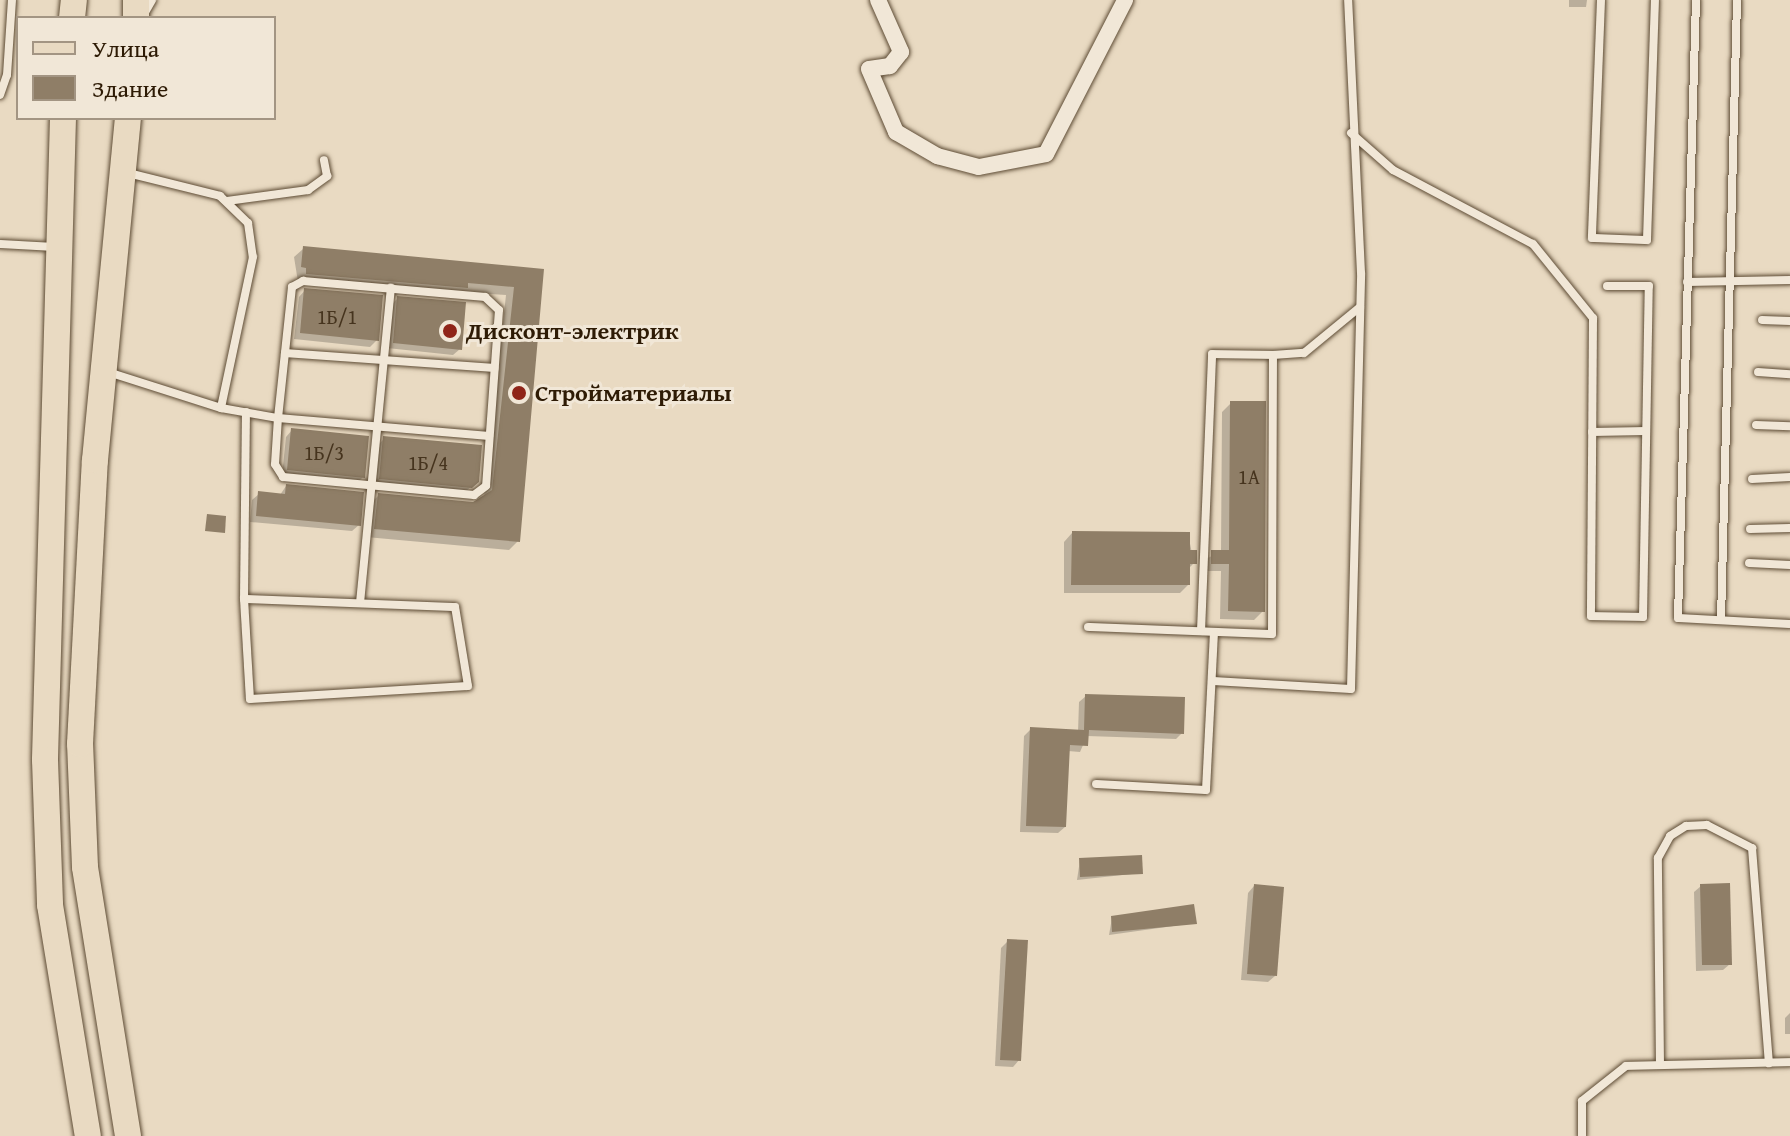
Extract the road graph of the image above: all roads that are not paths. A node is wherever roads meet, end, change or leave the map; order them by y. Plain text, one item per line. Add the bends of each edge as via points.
1 (12, 0) edge
2 (878, 0) edge
3 (1125, 0) edge
4 (1348, 0) edge
5 (1601, 0) edge
6 (1655, 0) edge
7 (1696, 0) edge
8 (1737, 0) edge
9 (0, 95) edge
10 (63, 120) edge
11 (128, 120) edge
12 (1351, 133) junction
13 (324, 160) dead end
14 (124, 172) junction
15 (226, 201) junction
16 (0, 244) edge
17 (56, 247) junction
18 (1728, 280) junction
19 (1790, 280) edge
20 (1687, 282) junction
21 (1607, 286) dead end
22 (391, 288) junction
23 (1360, 307) junction
24 (1762, 320) dead end
25 (1790, 321) edge
26 (285, 353) junction
27 (1273, 355) junction
28 (383, 360) junction
29 (494, 368) junction
30 (103, 371) junction
31 (1758, 372) dead end
32 (1790, 374) edge
33 (221, 408) junction
34 (246, 412) junction
35 (278, 418) junction
36 (1756, 425) dead end
37 (377, 426) junction
38 (1790, 426) edge
39 (1646, 431) junction
40 (1592, 432) junction
41 (489, 436) junction
42 (1790, 477) edge
43 (1752, 479) dead end
44 (370, 486) junction
45 (1790, 528) edge
46 (1750, 529) dead end
47 (1749, 563) dead end
48 (1790, 565) edge
49 (244, 599) junction
50 (360, 603) junction
51 (1721, 620) junction
52 (1790, 624) edge
53 (1088, 627) dead end
54 (1201, 631) junction
55 (1214, 632) junction
56 (1213, 681) junction
57 (1096, 784) dead end
58 (1790, 1062) edge
59 (1769, 1063) junction
60 (1660, 1065) junction
61 (88, 1136) edge
62 (128, 1136) edge
63 (1582, 1136) edge

1 - 9 lane via 7,75
2 - 3 street via 901,52 890,66 869,69 896,132 937,156 979,167 1046,154
4 - 12 lane
5 - 6 lane via 1592,238 1647,240
7 - 20 lane
8 - 18 lane
10 - 17 main road
11 - 14 main road
12 - 23 lane
12 - 40 lane via 1393,170 1533,244 1593,318
13 - 15 lane via 327,176 308,190
14 - 15 lane via 204,190
14 - 30 main road
15 - 33 lane via 248,223 253,257
16 - 17 lane
17 - 61 main road via 45,760 49,890
18 - 19 lane
18 - 20 lane
18 - 51 lane
20 - 51 lane via 1678,618
21 - 39 lane via 1649,286
22 - 26 lane via 303,281 292,287
22 - 28 lane
22 - 29 lane via 485,297 499,310
23 - 27 lane via 1304,353
23 - 56 lane via 1351,689
24 - 25 lane
26 - 28 lane
26 - 35 lane
27 - 54 lane via 1212,354
27 - 55 lane via 1272,634
28 - 29 lane
28 - 37 lane
29 - 41 lane
30 - 33 lane
30 - 62 main road via 80,744 85,867
31 - 32 lane
33 - 34 lane
34 - 35 lane
34 - 49 lane
35 - 37 lane
35 - 44 lane via 275,464 283,477
36 - 38 lane
37 - 41 lane
37 - 44 lane
39 - 40 lane
39 - 40 lane via 1643,617 1591,616
41 - 44 lane via 486,486 474,495
42 - 43 lane
44 - 50 lane
45 - 46 lane
47 - 48 lane
49 - 50 lane
49 - 50 lane via 250,699 468,686 455,607
51 - 52 lane
53 - 54 lane
54 - 55 lane
55 - 56 lane
56 - 57 lane via 1206,790
58 - 59 lane
59 - 60 lane
59 - 60 lane via 1752,848 1707,825 1686,826 1670,836 1658,858
60 - 63 lane via 1626,1066 1582,1101

